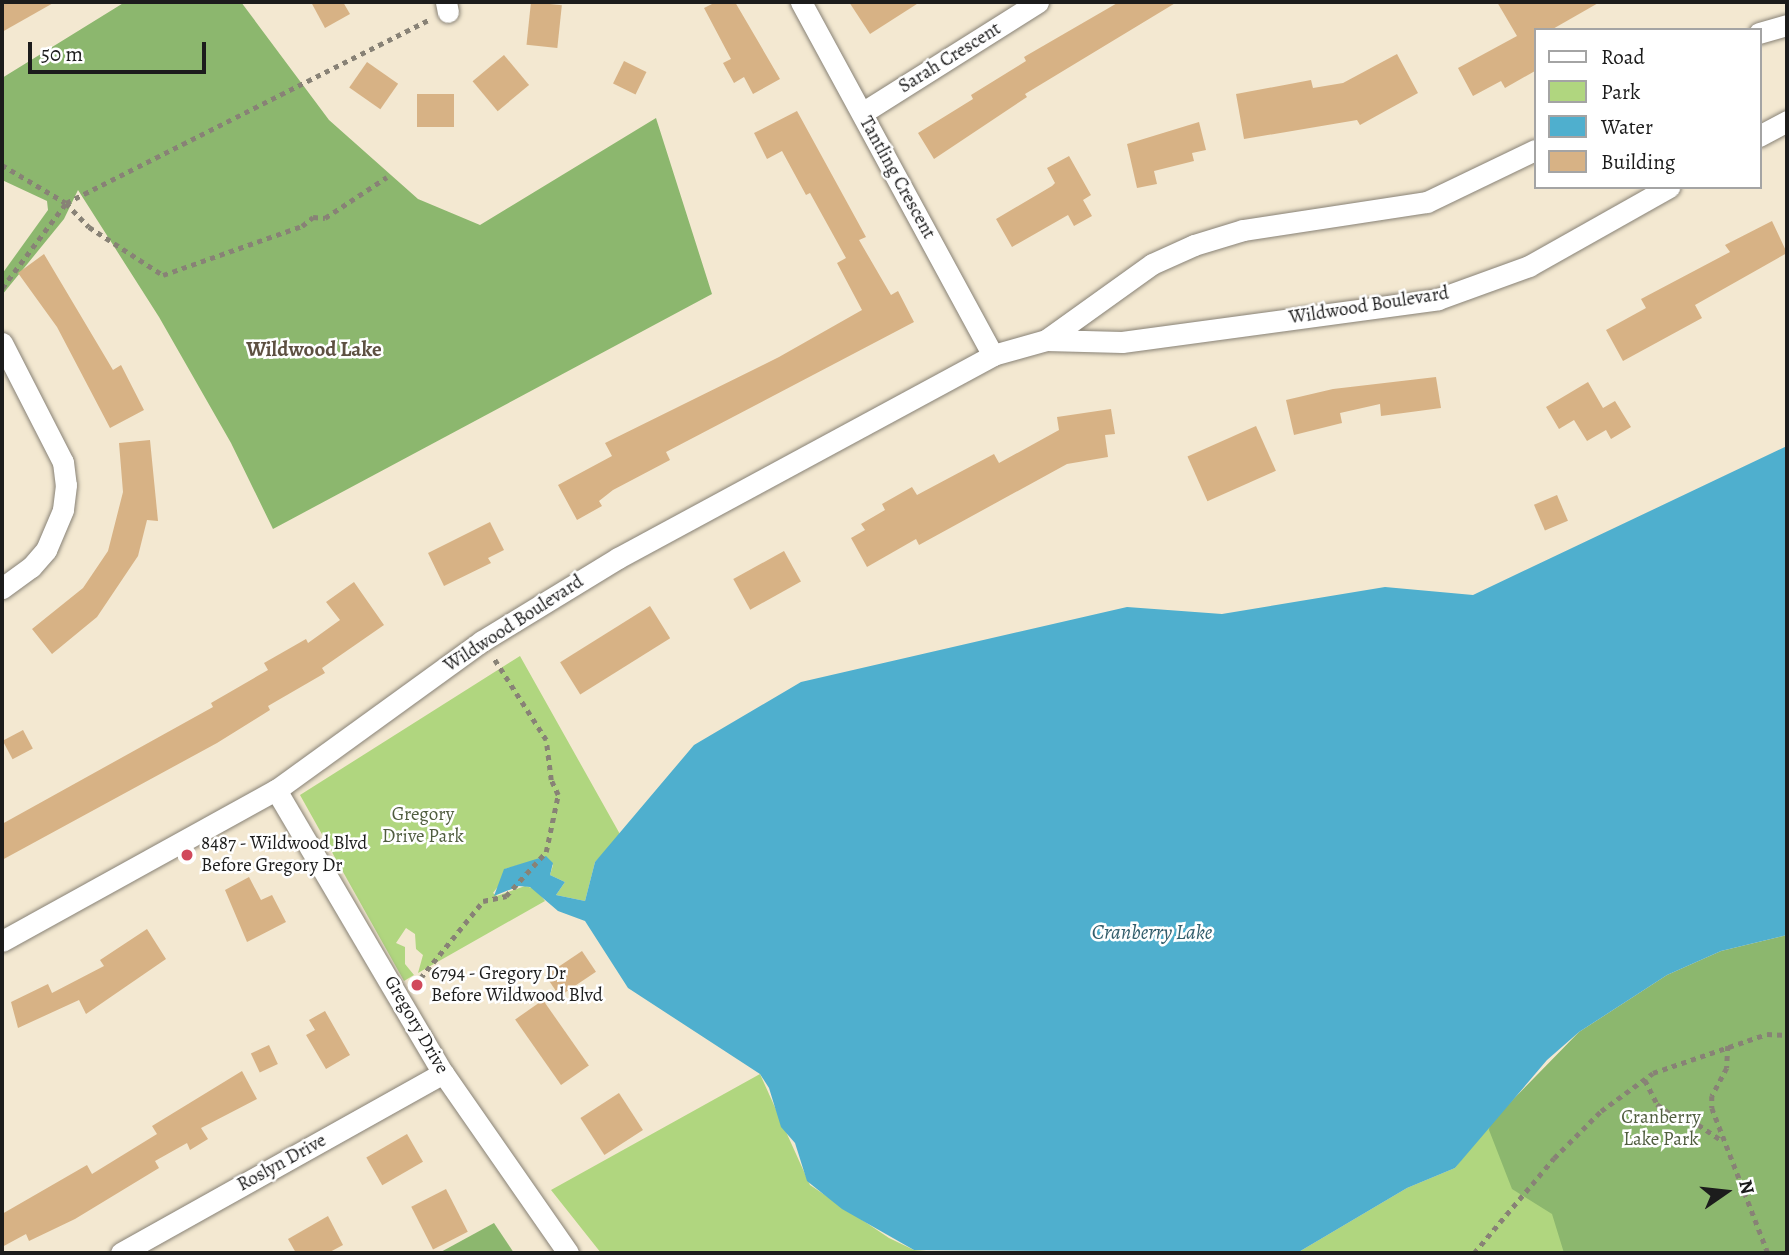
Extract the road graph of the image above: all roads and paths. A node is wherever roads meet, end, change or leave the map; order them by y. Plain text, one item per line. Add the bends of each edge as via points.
1 (801, 2) edge
2 (1038, 2) edge
3 (447, 7) edge
4 (1787, 24) edge
5 (1761, 32) edge
6 (862, 113) junction
7 (1787, 121) edge
8 (1761, 135) edge
9 (1534, 150) edge
10 (2, 165) edge
11 (387, 177) dead end
12 (1665, 189) edge
13 (66, 203) junction
14 (2, 288) edge
15 (1046, 340) junction
16 (2, 343) edge
17 (993, 355) junction
18 (2, 587) edge
19 (482, 641) junction
20 (276, 790) junction
21 (2, 941) edge
22 (401, 1000) junction
23 (1787, 1035) edge
24 (1728, 1046) junction
25 (443, 1073) junction
26 (1645, 1080) junction
27 (1721, 1139) junction
28 (121, 1253) edge
29 (568, 1253) edge
30 (1474, 1253) edge
31 (1768, 1253) edge

1 - 6 street, Tantling Crescent
2 - 6 street, Sarah Crescent
3 - 13 path
4 - 5 street
6 - 17 street, Tantling Crescent
7 - 8 street
9 - 15 street, Wildwood Boulevard via 1427,202 1243,230 1194,245 1152,264
10 - 13 path
11 - 13 path via 325,218 313,217 302,226 163,275 89,227
12 - 15 street, Wildwood Boulevard via 1529,266 1438,299 1122,342
13 - 14 path
15 - 17 street, Wildwood Boulevard
16 - 18 street via 54,442 66,485 62,510 46,550 32,567
17 - 19 street, Wildwood Boulevard via 618,558
19 - 20 street, Wildwood Boulevard
19 - 22 path via 546,740 551,780 558,795 546,852 506,896 483,901
20 - 21 street, Wildwood Boulevard
20 - 22 street, Gregory Drive
22 - 25 street, Gregory Drive
23 - 24 path via 1767,1034
24 - 26 path
24 - 27 path via 1727,1069 1712,1096
25 - 28 street, Roslyn Drive
25 - 29 street, Gregory Drive
26 - 27 path via 1657,1104
26 - 30 path via 1601,1111 1564,1148
27 - 31 path

